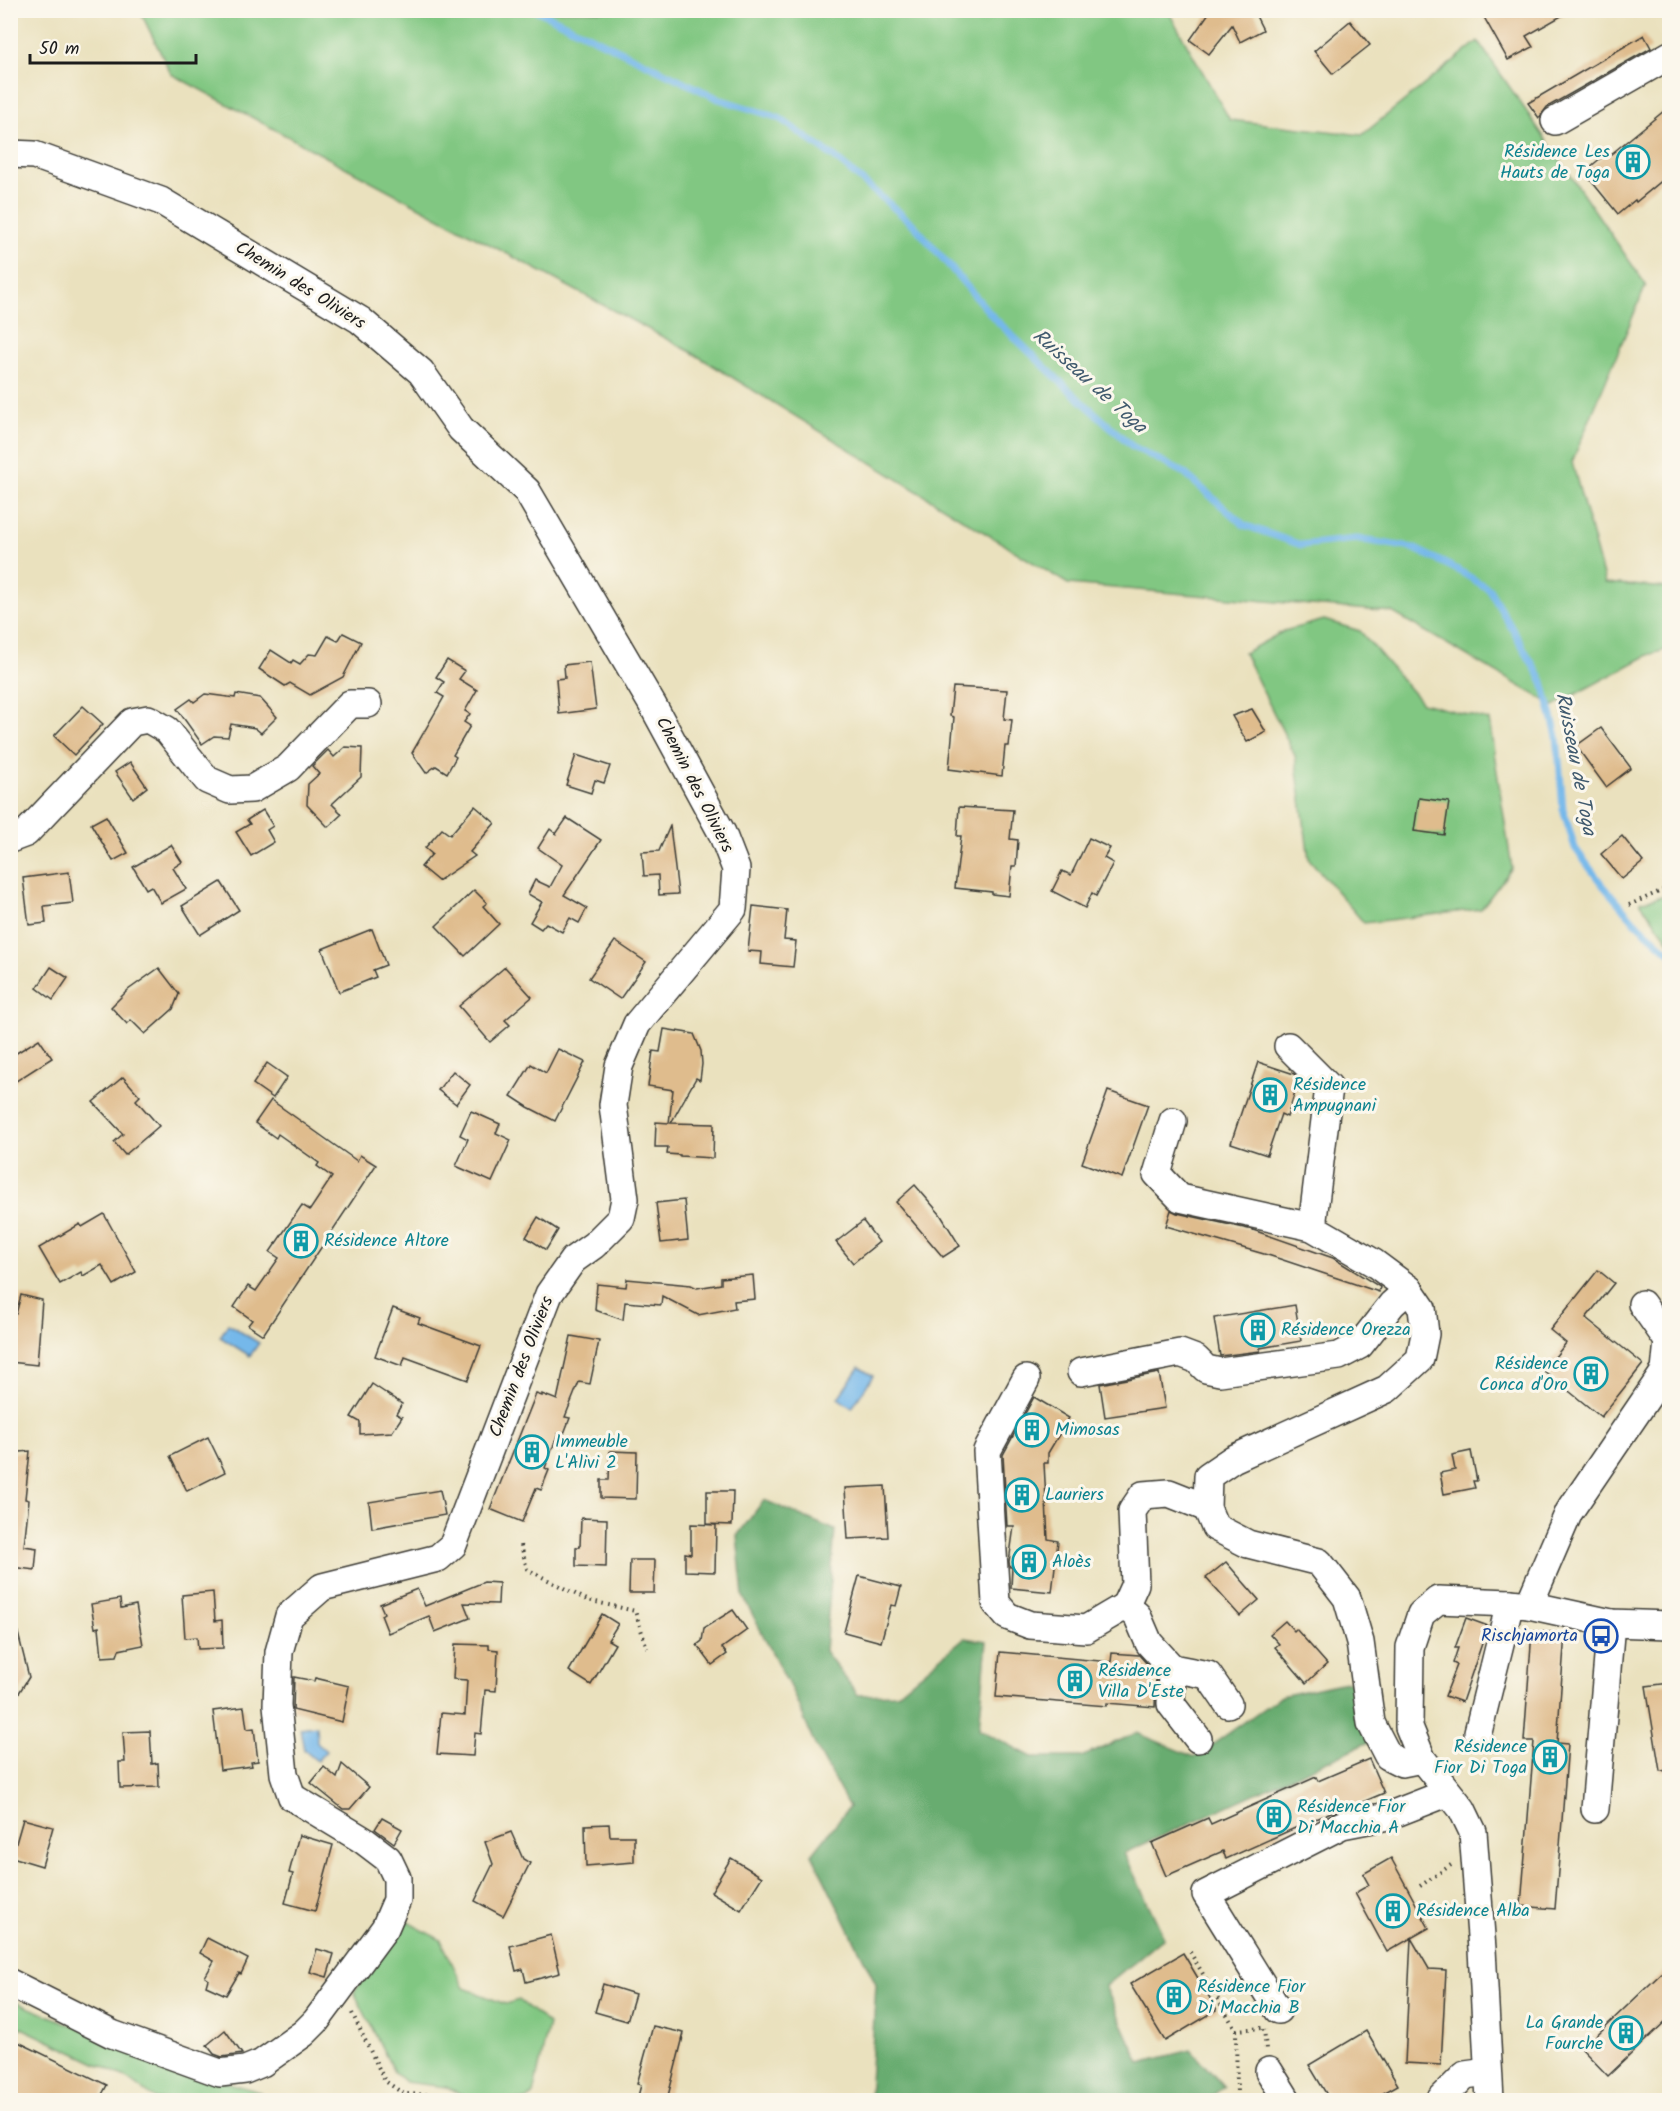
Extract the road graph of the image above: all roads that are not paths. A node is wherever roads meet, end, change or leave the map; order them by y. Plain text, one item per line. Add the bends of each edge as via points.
1 (1670, 55) edge
2 (1555, 121) dead end
3 (10, 154) edge
4 (368, 704) dead end
5 (10, 839) edge
6 (1288, 1046) dead end
7 (1173, 1121) dead end
8 (1312, 1227) junction
9 (1409, 1290) junction
10 (1642, 1304) dead end
11 (1081, 1372) dead end
12 (1026, 1379) dead end
13 (1208, 1508) junction
14 (1519, 1604) junction
15 (1125, 1606) junction
16 (1611, 1623) junction
17 (1670, 1625) edge
18 (1172, 1668) junction
19 (1228, 1704) dead end
20 (1479, 1732) dead end
21 (1198, 1739) dead end
22 (1422, 1759) junction
23 (1447, 1792) junction
24 (1596, 1809) dead end
25 (10, 1983) edge
26 (1271, 2019) road end
27 (1269, 2070) road end
28 (1487, 2072) junction
29 (1287, 2100) edge
30 (1440, 2100) edge
31 (1490, 2100) edge

1 - 2 street
3 - 25 street, Chemin des Oliviers via 34,155 161,201 360,320 420,372 461,429 527,491 652,704 722,833 736,869 733,909 637,1024 619,1066 613,1105 625,1199 621,1218 573,1260 549,1294 453,1545 438,1558 322,1587 289,1616 279,1652 278,1704 284,1774 292,1797 388,1859 397,1878 397,1900 385,1928 316,2021 262,2063 245,2070 220,2073 112,2034
4 - 5 street via 350,704 288,768 252,789 230,790 207,780 167,730 148,719 132,722 26,833
6 - 8 street via 1329,1087
7 - 8 street via 1157,1174 1180,1198
8 - 9 street via 1374,1263
9 - 11 street via 1392,1304 1360,1345 1339,1356 1220,1372 1206,1369 1196,1359 1180,1353
9 - 13 street via 1422,1308 1425,1334 1420,1359 1387,1389 1225,1464 1208,1476
10 - 14 street via 1668,1341 1665,1371 1569,1512
12 - 15 street via 987,1451 996,1604 1007,1616 1030,1625 1086,1629
13 - 15 street via 1168,1493 1143,1495 1132,1511 1135,1584
13 - 22 street via 1215,1527 1248,1544 1319,1562 1347,1598 1360,1642 1371,1724 1388,1756 1402,1763
14 - 16 street
14 - 20 street
14 - 22 street via 1438,1600 1421,1614 1410,1647 1409,1727
15 - 18 street via 1137,1615 1149,1643
16 - 17 street
16 - 24 street
18 - 19 street via 1208,1675
18 - 21 street via 1171,1704
22 - 23 street
23 - 26 street via 1388,1816 1342,1825 1206,1894
23 - 28 street via 1462,1809 1473,1832
27 - 29 street
28 - 30 street via 1465,2075
28 - 31 street

